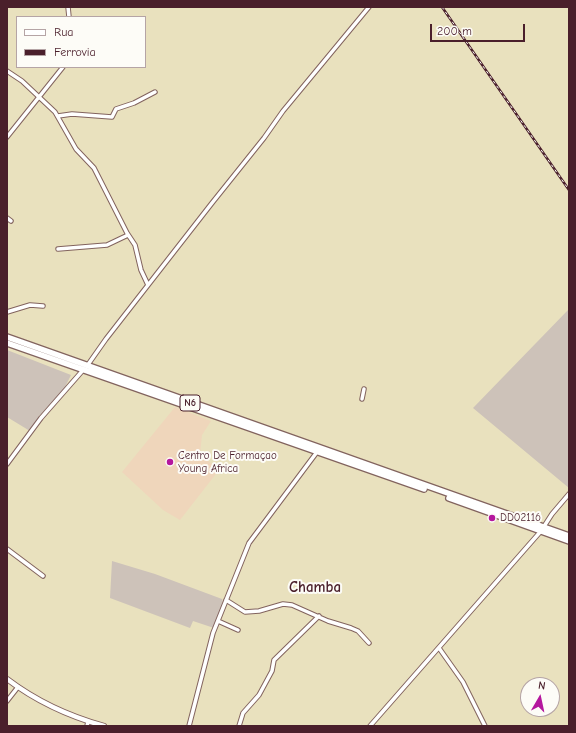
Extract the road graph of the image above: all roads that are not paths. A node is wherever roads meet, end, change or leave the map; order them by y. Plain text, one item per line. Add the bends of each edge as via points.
1 (369, 7) edge
2 (62, 68) edge
3 (7, 71) edge
4 (155, 92) dead end
5 (39, 98) junction
6 (58, 116) junction
7 (7, 137) edge
8 (7, 218) edge
9 (11, 221) dead end
10 (128, 235) junction
11 (58, 249) dead end
12 (148, 285) junction
13 (43, 306) dead end
14 (7, 312) edge
15 (7, 337) edge
16 (7, 342) edge
17 (86, 368) junction
18 (364, 389) dead end
19 (362, 399) dead end
20 (317, 452) junction
21 (7, 464) edge
22 (569, 494) edge
23 (543, 529) junction
24 (569, 536) edge
25 (569, 541) edge
26 (7, 548) edge
27 (43, 576) dead end
28 (226, 600) junction
29 (319, 616) junction
30 (218, 621) junction
31 (238, 630) dead end
32 (369, 643) dead end
33 (439, 648) junction
34 (7, 679) edge
35 (18, 687) junction
36 (7, 701) edge
37 (87, 724) edge
38 (104, 726) edge
39 (189, 726) edge
40 (239, 726) edge
41 (370, 726) edge
42 (485, 726) edge

1 - 12 street via 283,111
2 - 5 street
3 - 5 street via 22,81
4 - 6 street via 116,109 112,117 72,114
5 - 6 street
5 - 7 street
6 - 10 street via 76,148 94,168
8 - 9 street
10 - 11 street via 108,244
10 - 12 street via 135,245 141,270
12 - 17 street
13 - 14 street via 30,305
15 - 17 highway, N6
16 - 17 highway, N6
17 - 20 highway, N6
17 - 21 street via 42,418
17 - 23 highway, N6
18 - 19 street
20 - 23 highway, N6
20 - 28 street via 249,543
22 - 23 street
23 - 24 highway, N6
23 - 25 highway, N6
23 - 33 street
26 - 27 street
28 - 29 street via 245,612 259,612 286,604
28 - 30 street
29 - 32 street via 358,631
29 - 40 street via 274,660 272,671 259,695 243,713
30 - 31 street
30 - 39 street
33 - 41 street
33 - 42 street via 463,682
34 - 35 main road
35 - 36 street
35 - 37 main road
37 - 38 main road

